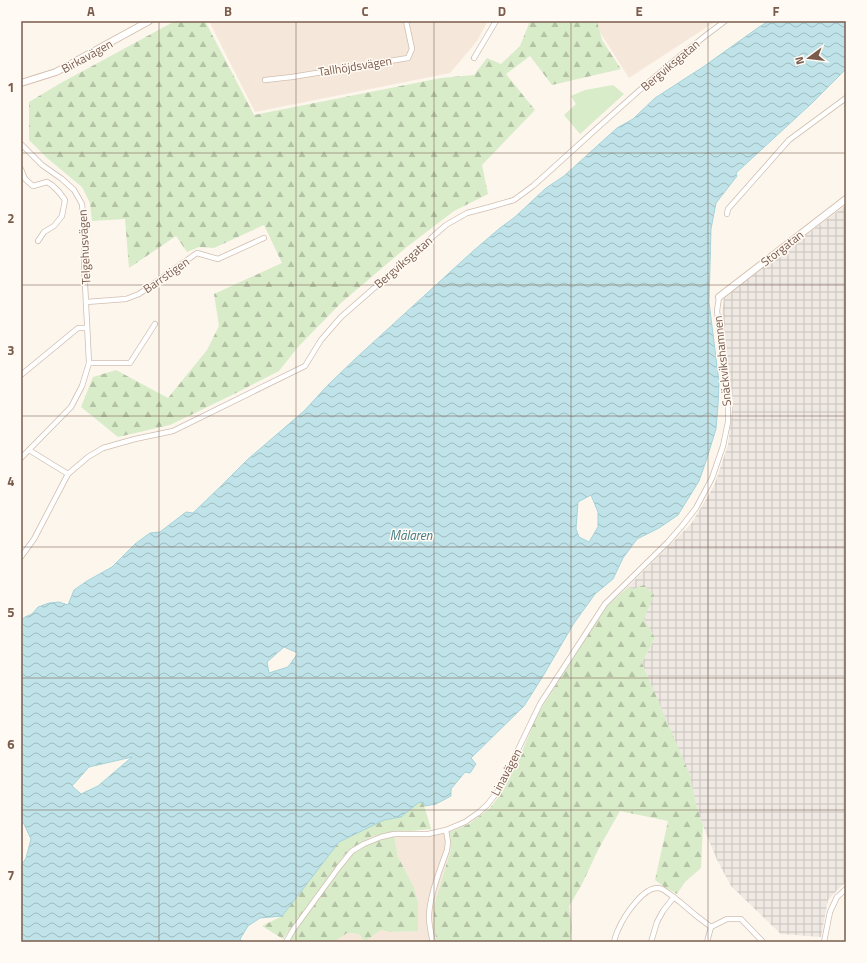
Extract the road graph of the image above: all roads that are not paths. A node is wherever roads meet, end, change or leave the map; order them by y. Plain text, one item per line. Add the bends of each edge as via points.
1 (149, 21) edge
2 (406, 21) edge
3 (496, 21) edge
4 (725, 21) edge
5 (474, 58) dead end
6 (265, 80) dead end
7 (21, 83) edge
8 (846, 98) edge
9 (21, 144) edge
10 (21, 169) edge
11 (846, 199) edge
12 (727, 214) dead end
13 (264, 238) dead end
14 (38, 241) dead end
15 (719, 297) joint
16 (86, 302) junction
17 (155, 324) dead end
18 (87, 328) junction
19 (89, 363) junction
20 (21, 375) edge
21 (29, 450) junction
22 (21, 458) edge
23 (68, 474) junction
24 (21, 557) edge
25 (626, 584) joint
26 (446, 830) junction
27 (846, 889) edge
28 (674, 897) junction
29 (711, 928) junction
30 (286, 942) edge
31 (433, 942) edge
32 (614, 942) edge
33 (651, 942) edge
34 (707, 942) edge
35 (763, 942) edge
36 (824, 942) edge

1 - 7 street, Birkavägen via 56,72
2 - 6 street, Tallhöjdsvägen via 412,49 408,58
3 - 5 street
4 - 23 street, Bergviksgatan via 652,79 514,200 467,213 446,225 341,316 321,340 305,366 173,431 101,449
8 - 12 street via 788,140 728,209
9 - 16 street, Telgehusvägen via 42,165 74,190 82,204
10 - 14 street via 25,179 33,186 50,182 65,200 62,216
11 - 15 street, Storgatan
13 - 16 street, Barrstigen via 218,259 198,253 139,294 126,299
15 - 25 street, Snäckvikshamnen via 717,311 728,394 728,422 723,446 712,478 696,508
16 - 18 street, Telgehusvägen
17 - 19 street via 130,363
18 - 19 street, Telgehusvägen
18 - 20 street via 78,328
19 - 21 street via 82,386 71,408
21 - 22 street
21 - 23 street
23 - 24 street, Bergviksgatan via 34,539
25 - 26 street, Linavägen via 605,604 540,704 498,791 478,813
26 - 30 street, Linavägen via 428,834 394,834 381,837 352,851
26 - 31 street via 447,850 430,906
27 - 36 street via 837,897 830,912
28 - 29 street
28 - 32 street via 658,888 646,893 632,906
28 - 33 street via 657,922
29 - 34 street
29 - 35 street via 727,919 741,919

